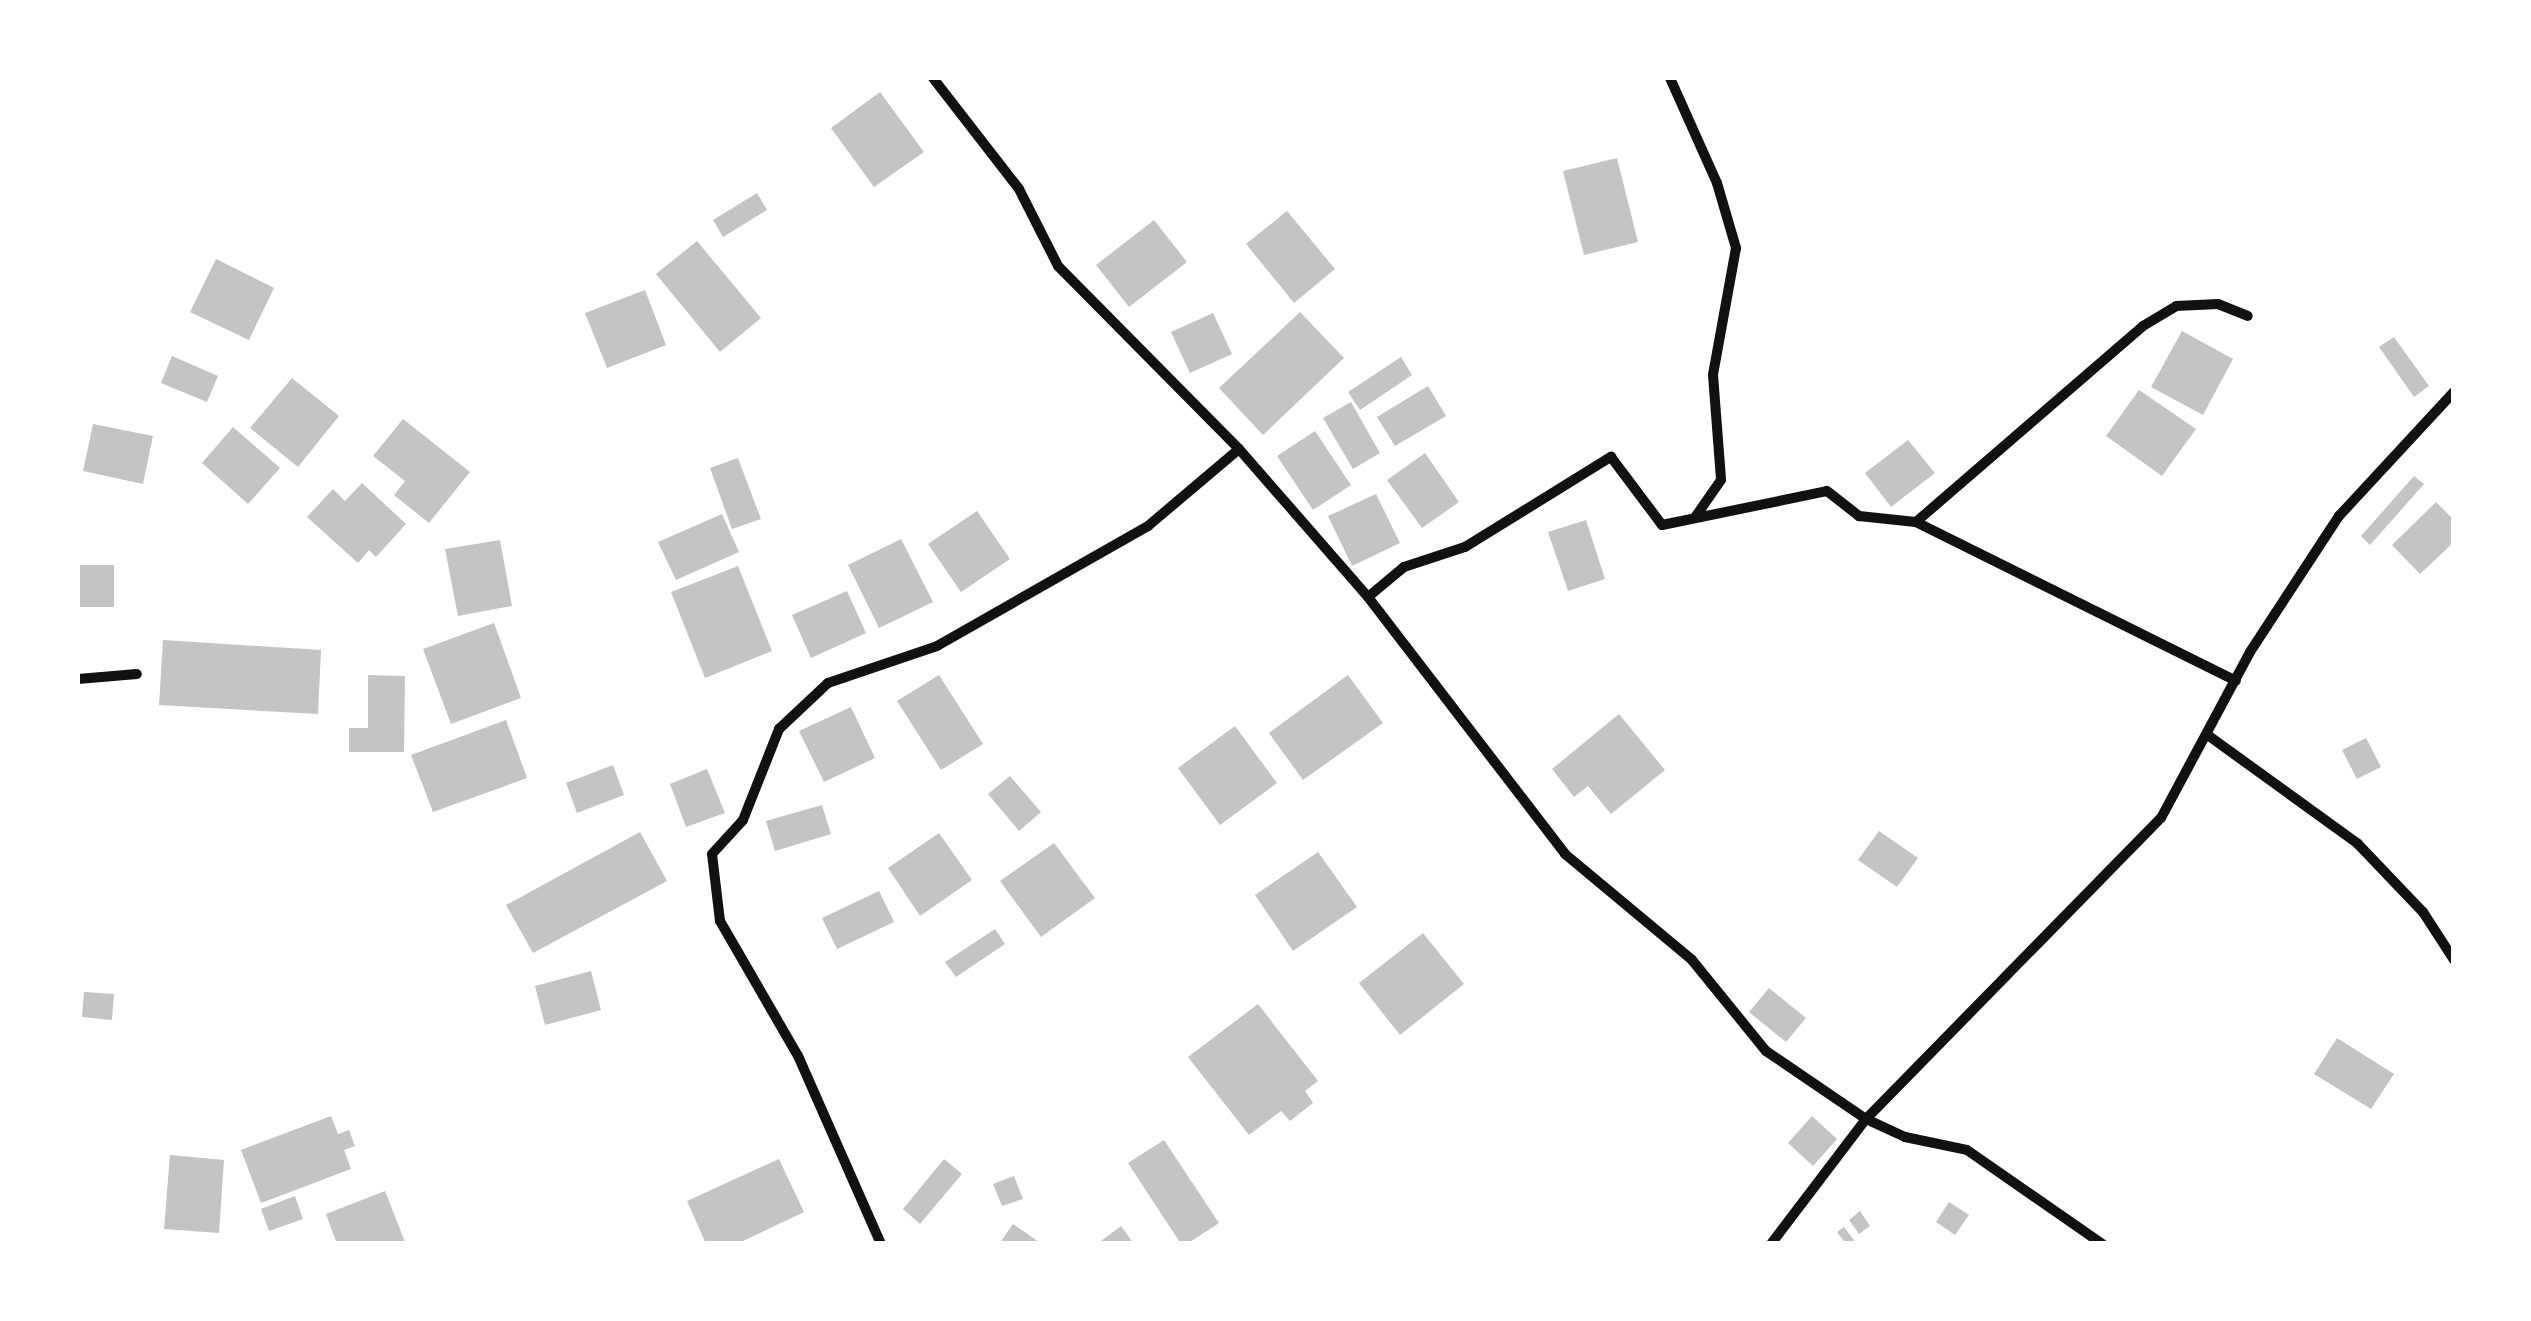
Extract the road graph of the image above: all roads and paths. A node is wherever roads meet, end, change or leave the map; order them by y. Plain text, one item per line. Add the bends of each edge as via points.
1 (933, 78) edge
2 (1670, 78) edge
3 (2248, 316) dead end
4 (2454, 392) edge
5 (1239, 449) junction
6 (1696, 516) junction
7 (1916, 522) junction
8 (1368, 597) junction
9 (137, 674) dead end
10 (78, 679) edge
11 (2236, 681) junction
12 (2210, 736) junction
13 (2454, 960) edge
14 (1866, 1119) junction
15 (881, 1244) edge
16 (1771, 1244) edge
17 (2102, 1244) edge

1 - 5 street via 1019,189 1058,266
2 - 6 street via 1717,183 1736,248 1712,375 1722,480
3 - 7 street via 2218,304 2176,306 2143,326
4 - 11 street via 2339,516
5 - 8 street
5 - 15 street via 1148,526 936,646 828,683 779,729 743,820 712,854 720,921 798,1056
6 - 7 street via 1827,491 1858,516
6 - 8 street via 1662,525 1611,457 1465,547 1404,568
7 - 11 street
8 - 14 street via 1565,854 1692,960 1766,1051
9 - 10 street
11 - 12 street
12 - 13 street via 2356,843 2423,912
12 - 14 street via 2160,818
14 - 16 street
14 - 17 street via 1905,1137 1967,1150

